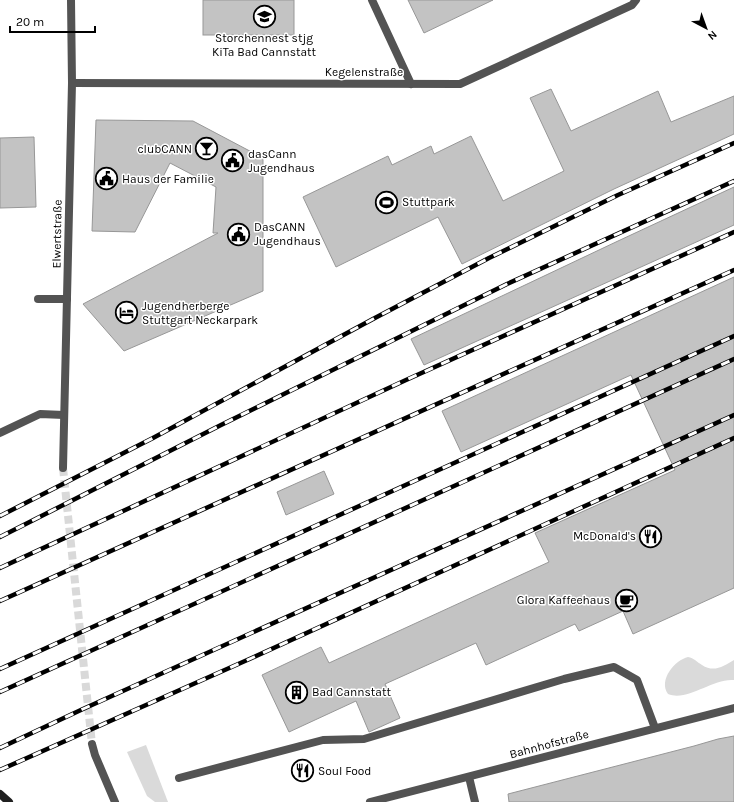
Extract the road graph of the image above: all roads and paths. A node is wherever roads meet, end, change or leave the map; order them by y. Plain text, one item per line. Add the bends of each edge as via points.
1 (71, 0) edge
2 (372, 0) edge
3 (636, 0) edge
4 (72, 83) junction
5 (411, 84) junction
6 (38, 299) dead end
7 (67, 299) junction
8 (64, 414) junction
9 (0, 433) edge
10 (63, 468) tunnel mouth
11 (734, 708) edge
12 (654, 728) junction
13 (92, 744) tunnel mouth
14 (469, 777) junction
15 (179, 778) dead end
16 (0, 794) edge
17 (9, 802) edge
18 (115, 802) edge
19 (370, 802) edge
20 (475, 802) edge

1 - 4 street, Elwertstraße
2 - 5 street
3 - 5 street, Kegelenstraße via 632,5 460,84
4 - 5 street, Kegelenstraße
4 - 7 street, Elwertstraße
6 - 7 street
7 - 8 street, Elwertstraße
8 - 9 street via 40,414
8 - 10 street, Elwertstraße
11 - 12 street, Bahnhofstraße
12 - 14 street, Bahnhofstraße
12 - 15 street via 637,680 614,667 564,679 364,738 323,740
13 - 18 street
14 - 19 street, Bahnhofstraße
14 - 20 street
16 - 17 street

